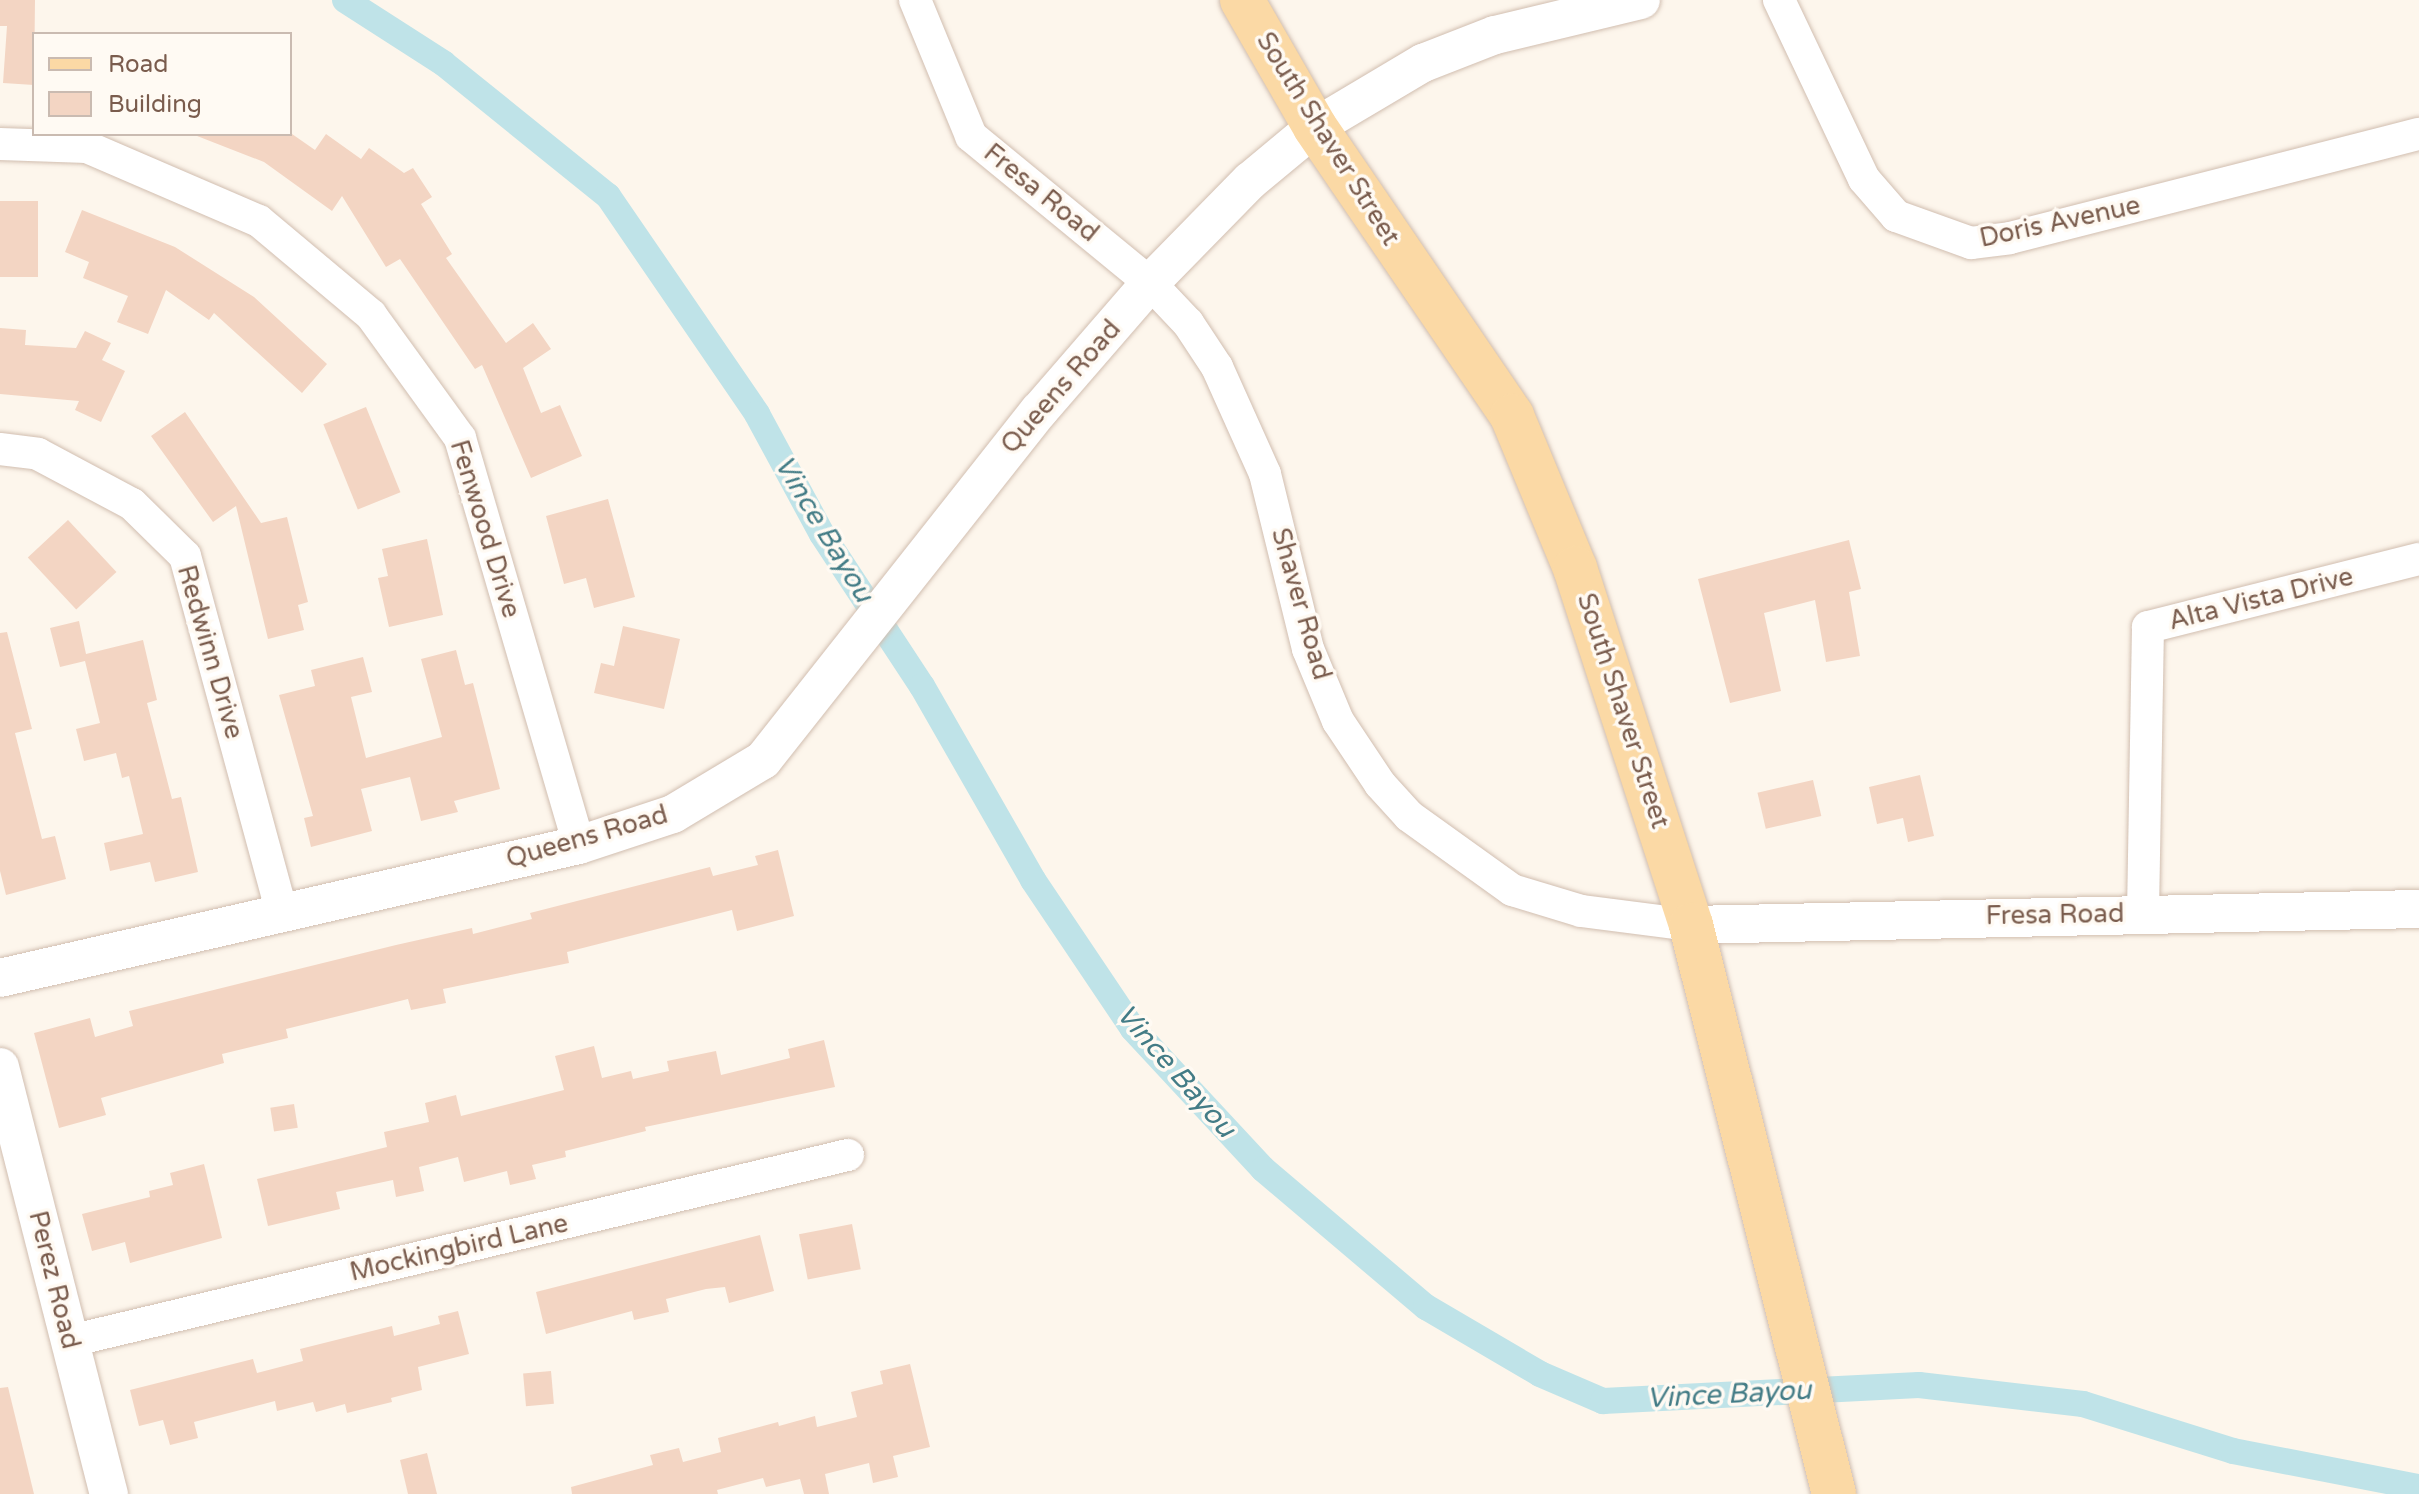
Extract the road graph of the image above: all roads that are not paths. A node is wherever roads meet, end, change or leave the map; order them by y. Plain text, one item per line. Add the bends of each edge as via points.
1 (915, 0) edge
2 (1242, 0) edge
3 (1641, 0) edge
4 (1779, 0) edge
5 (1315, 127) junction
6 (2419, 134) edge
7 (0, 144) edge
8 (1150, 283) junction
9 (0, 449) edge
10 (2419, 559) edge
11 (579, 845) junction
12 (2419, 909) edge
13 (282, 912) junction
14 (2143, 913) junction
15 (1691, 925) junction
16 (0, 978) edge
17 (0, 1067) edge
18 (848, 1155) dead end
19 (70, 1341) junction
20 (109, 1494) edge
21 (1834, 1494) edge

1 - 8 street, Fresa Road via 971,136
2 - 5 main road, South Shaver Street
3 - 5 street, Queens Road via 1495,35 1423,63
4 - 6 street, Doris Avenue via 1864,179 1896,216 1971,243 2010,238
5 - 8 street, Queens Road via 1250,181
5 - 15 main road, South Shaver Street via 1512,416 1575,568
7 - 11 street, Fenwood Drive via 87,147 259,221 371,315 460,438
8 - 11 street, Queens Road via 954,513 915,574 763,760 673,814
8 - 15 street, Shaver Road via 1188,323 1246,422 1265,474 1308,649 1338,721 1380,784 1409,816 1512,890 1581,911
9 - 13 street, Redwinn Drive via 38,454 132,504 185,556
10 - 14 street, Alta Vista Drive via 2148,627
11 - 13 street, Queens Road
12 - 14 street, Fresa Road
13 - 16 street, Queens Road
14 - 15 street, Fresa Road
15 - 21 main road, South Shaver Street
17 - 19 street, Perez Road
18 - 19 street, Mockingbird Lane
19 - 20 street, Perez Road

